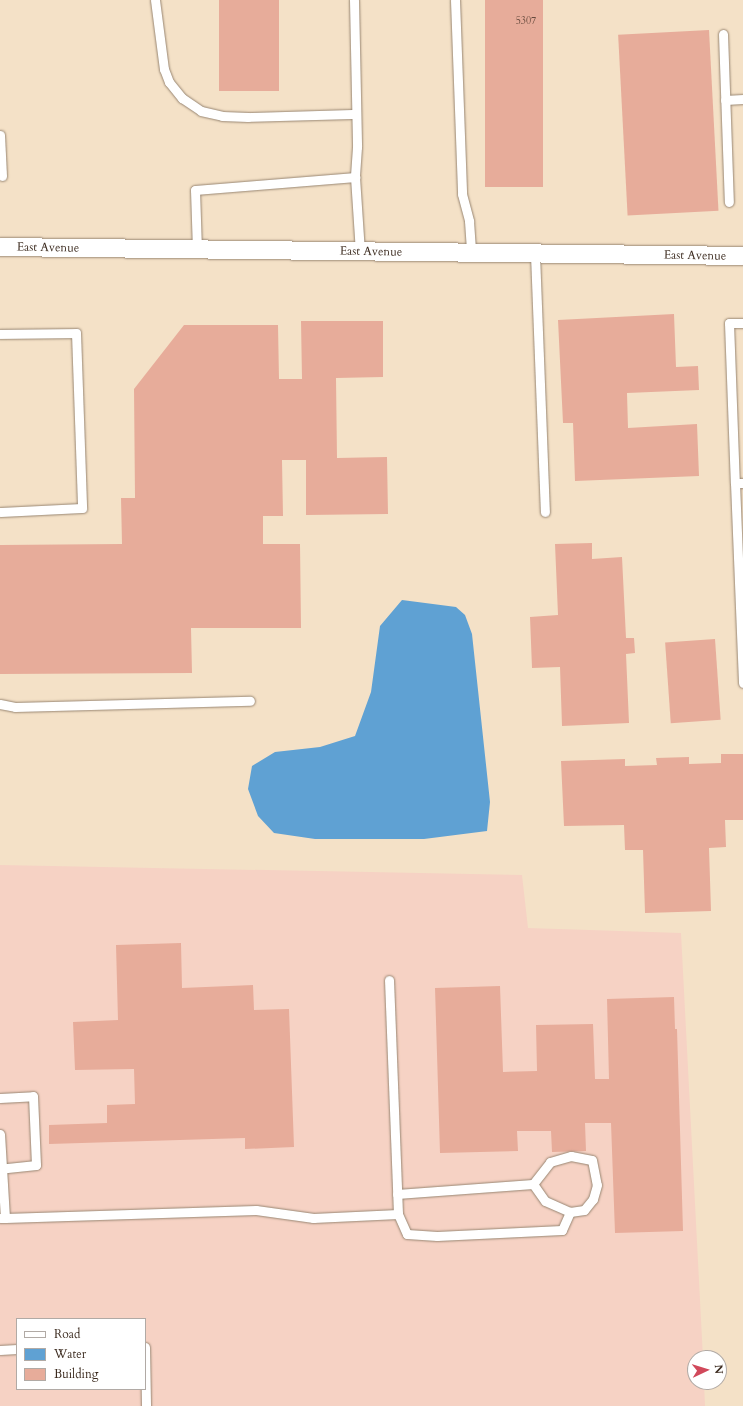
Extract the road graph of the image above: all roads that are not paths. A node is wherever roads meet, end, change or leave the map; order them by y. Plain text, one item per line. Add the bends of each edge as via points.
1 (155, 0) edge
2 (354, 0) edge
3 (455, 0) edge
4 (723, 34) dead end
5 (743, 99) edge
6 (725, 100) junction
7 (356, 114) junction
8 (0, 135) edge
9 (1, 156) edge
10 (2, 176) dead end
11 (355, 176) junction
12 (729, 202) dead end
13 (0, 247) edge
14 (197, 250) junction
15 (360, 252) junction
16 (471, 253) junction
17 (535, 254) junction
18 (743, 256) edge
19 (743, 323) edge
20 (0, 334) edge
21 (739, 483) edge
22 (0, 512) edge
23 (545, 512) dead end
24 (743, 683) edge
25 (250, 701) dead end
26 (0, 704) edge
27 (389, 980) dead end
28 (0, 1098) edge
29 (0, 1134) edge
30 (1, 1169) edge
31 (533, 1184) junction
32 (397, 1194) junction
33 (570, 1212) junction
34 (398, 1214) junction
35 (3, 1218) edge
36 (16, 1349) edge
37 (0, 1350) edge
38 (146, 1390) edge
39 (146, 1406) edge

1 - 7 lane via 164,69 169,82 182,98 201,111 222,116 248,117
2 - 7 lane
3 - 16 lane via 462,194 469,221
4 - 6 lane
5 - 6 lane
6 - 12 lane
7 - 11 lane
8 - 9 lane
9 - 10 lane
11 - 14 lane via 195,190
11 - 15 lane
13 - 14 street, East Avenue
14 - 15 street, East Avenue
15 - 16 street, East Avenue
16 - 17 street, East Avenue
17 - 18 street, East Avenue
17 - 23 lane
19 - 21 lane via 729,323
20 - 22 lane via 76,333 82,508
21 - 24 lane
25 - 26 lane via 14,707
27 - 32 lane
28 - 30 lane via 33,1096 36,1165
29 - 30 lane
30 - 35 lane
31 - 32 lane
31 - 33 lane via 545,1201
31 - 33 lane via 550,1162 571,1156 592,1160 597,1185 593,1199 584,1210
32 - 34 lane
33 - 34 lane via 562,1230 437,1236 407,1234
34 - 35 lane via 313,1218 256,1210
36 - 37 lane
38 - 39 lane

